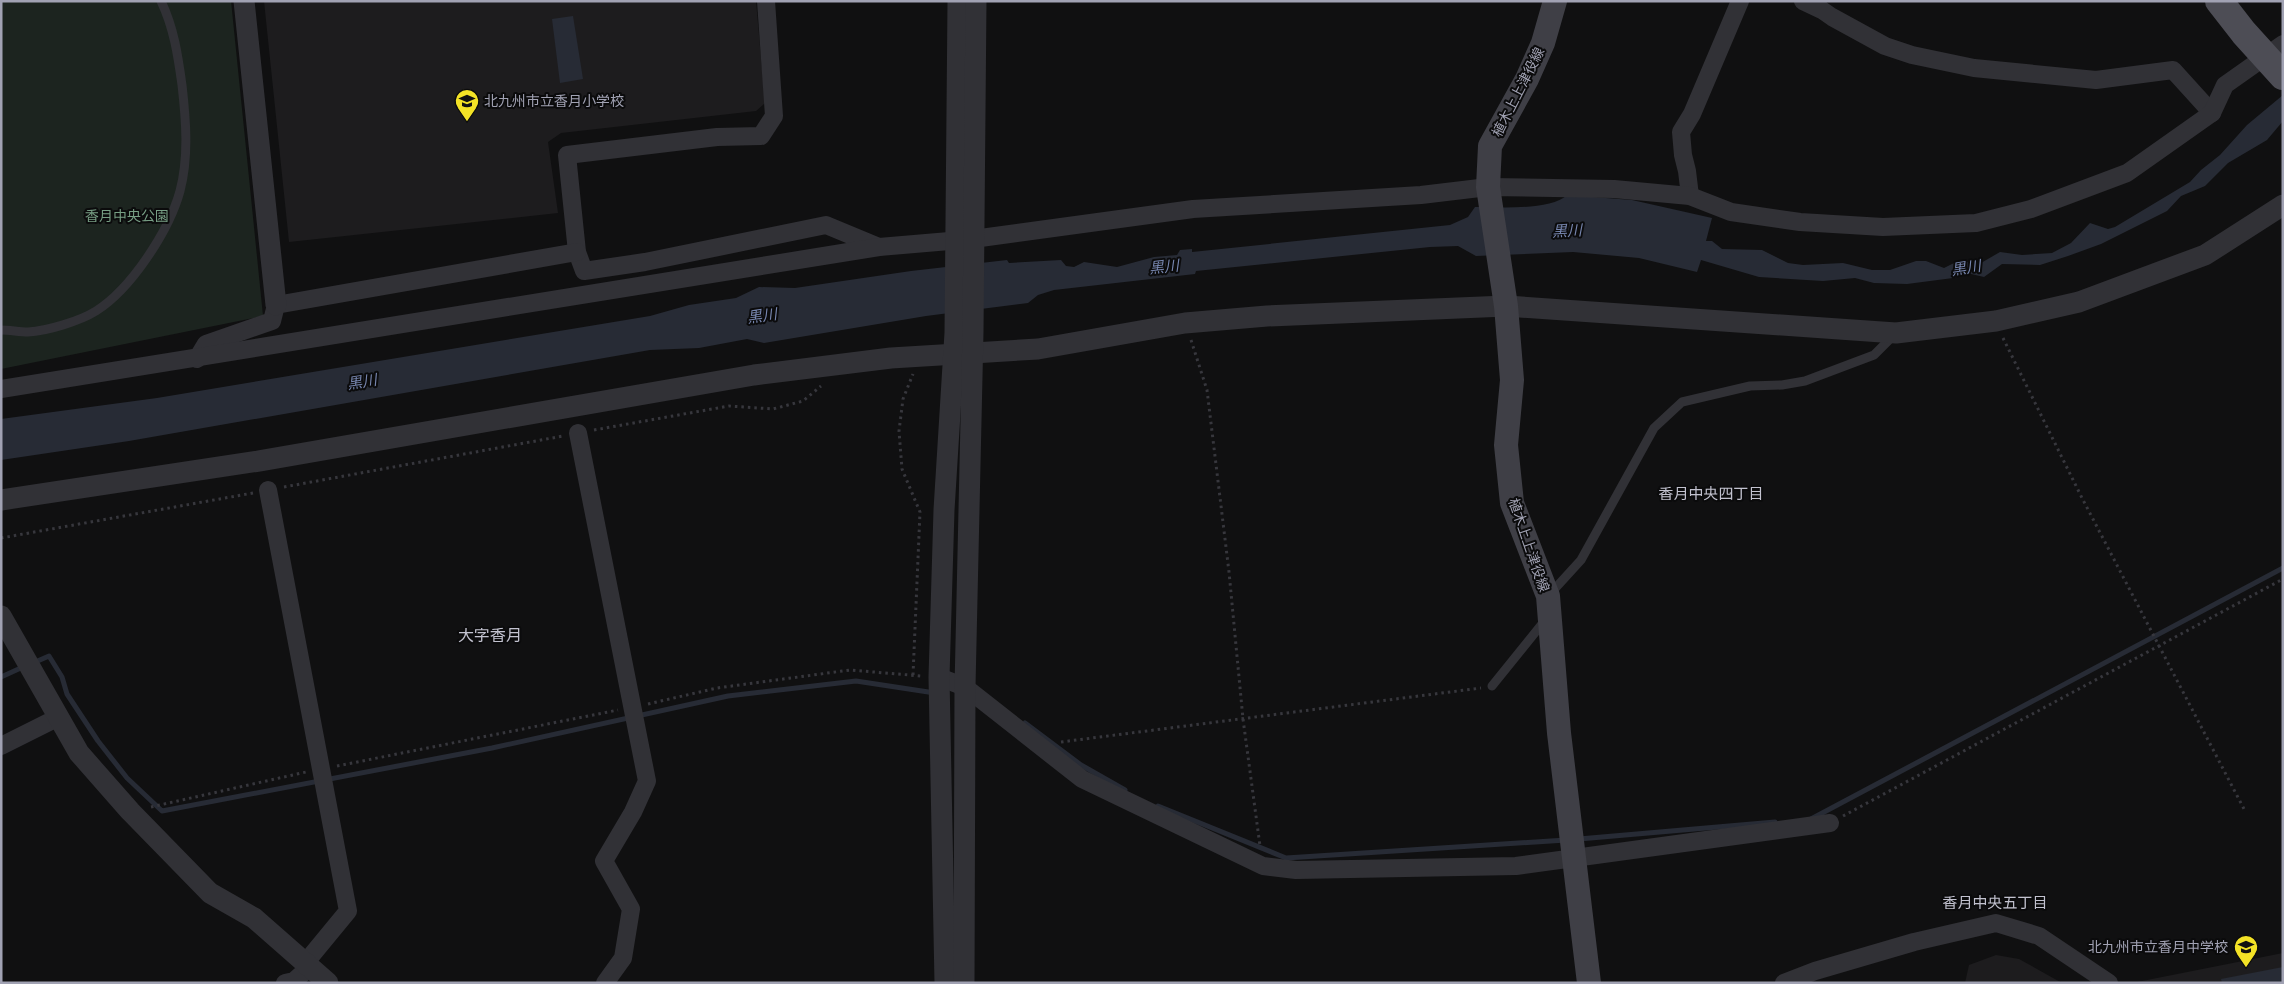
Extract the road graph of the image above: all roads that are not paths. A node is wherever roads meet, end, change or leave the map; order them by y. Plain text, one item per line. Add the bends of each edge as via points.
1 (161, 1) edge
2 (244, 1) edge
3 (766, 1) edge
4 (958, 1) edge
5 (976, 1) edge
6 (1555, 1) edge
7 (1740, 1) edge
8 (1803, 1) edge
9 (2219, 1) edge
10 (2276, 60) edge
11 (2212, 112) junction
12 (1490, 194) junction
13 (1690, 196) junction
14 (2283, 205) edge
15 (964, 240) junction
16 (879, 247) junction
17 (577, 252) junction
18 (276, 304) junction
19 (1506, 306) junction
20 (1, 330) edge
21 (1896, 333) junction
22 (962, 354) junction
23 (197, 359) junction
24 (1, 389) edge
25 (578, 433) road end
26 (268, 490) road end
27 (1, 500) edge
28 (1549, 605) junction
29 (1, 616) edge
30 (939, 677) junction
31 (1492, 686) road end
32 (965, 687) junction
33 (59, 717) junction
34 (1, 746) edge
35 (1830, 823) road end
36 (1573, 858) junction
37 (309, 964) junction
38 (285, 983) edge
39 (328, 983) edge
40 (605, 983) edge
41 (945, 983) edge
42 (964, 983) edge
43 (1589, 983) edge
44 (1784, 983) edge
45 (2109, 983) edge

1 - 20 lane via 170,19 178,51 186,148 180,192 164,227 149,257 96,311 60,326 28,332
2 - 18 street
3 - 17 street via 774,116 761,136 717,137 567,155
4 - 15 street
5 - 15 street
6 - 12 main road, 植木上上津役線 via 1543,43 1527,79 1490,146
7 - 13 street via 1692,114 1681,132
8 - 11 street via 1885,46 1974,68 2096,80 2173,70
9 - 10 main road via 2244,33
10 - 11 street via 2225,85
11 - 13 street via 2127,172 2031,209 1976,223 1884,227 1800,222 1732,212
12 - 13 street via 1614,188
12 - 15 street via 1193,209
12 - 19 main road, 植木上上津役線
14 - 21 street via 2205,255 2078,302 1996,321
15 - 16 street
15 - 22 street
16 - 17 street via 826,225 645,262 584,271
16 - 23 street
17 - 18 street
18 - 23 street via 272,321 206,344
19 - 21 street
19 - 22 street via 1267,316 1185,323 1038,349
19 - 28 main road, 植木上上津役線 via 1512,380 1506,445 1512,503
21 - 28 lane via 1874,355 1804,381 1750,386 1682,402 1654,428 1581,560
22 - 27 street via 891,358 754,375 259,461
22 - 30 street via 944,510
22 - 32 street
23 - 24 street
25 - 40 street via 647,781 604,861 631,909 624,958
26 - 37 street via 348,911
28 - 31 lane
28 - 36 main road, 植木上上津役線
29 - 33 street
30 - 32 street
30 - 41 street
32 - 36 street via 1082,779 1263,866 1296,870 1516,866
32 - 42 street
33 - 34 street
33 - 37 street via 79,753 130,812 210,893 254,918
35 - 36 street
36 - 43 main road, 植木上上津役線
37 - 38 street via 294,981
37 - 39 street
44 - 45 street via 1914,942 1996,923 2039,936

